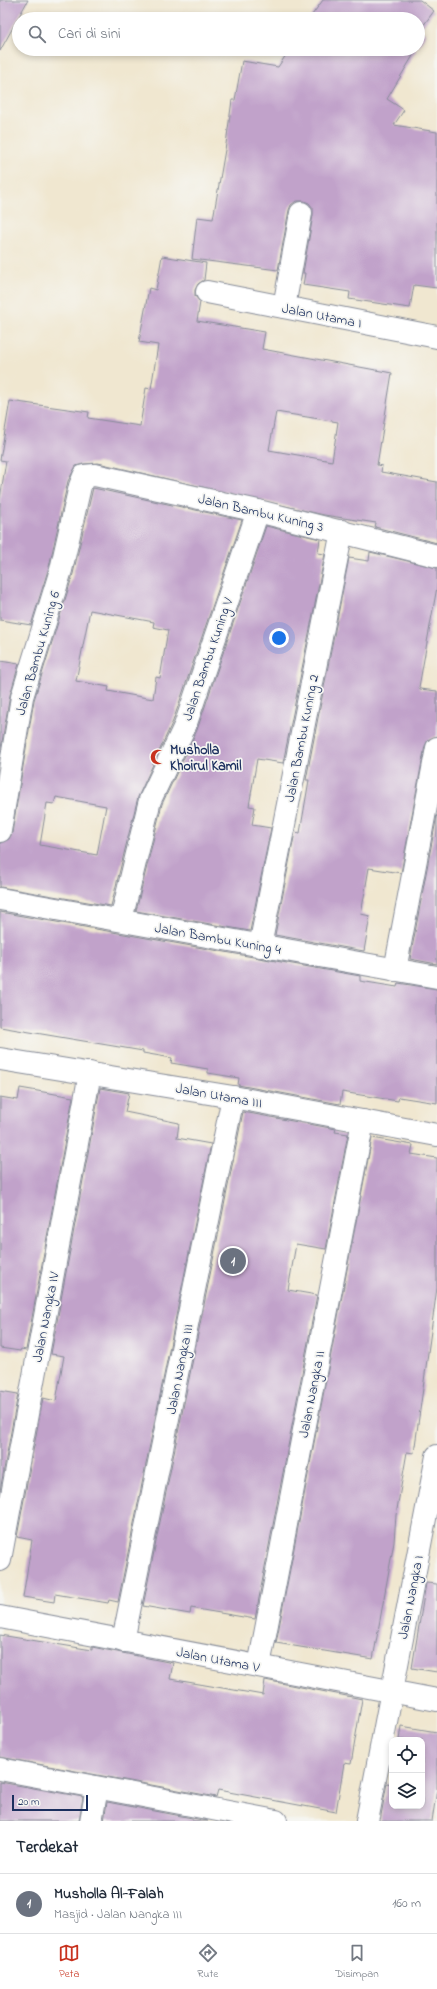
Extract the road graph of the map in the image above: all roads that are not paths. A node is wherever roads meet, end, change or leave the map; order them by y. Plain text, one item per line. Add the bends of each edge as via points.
1 (301, 213) dead end
2 (207, 292) dead end
3 (284, 307) junction
4 (437, 337) edge
5 (84, 476) joint
6 (258, 511) junction
7 (342, 531) junction
8 (437, 556) edge
9 (437, 748) edge
10 (0, 831) edge
11 (0, 898) edge
12 (121, 920) junction
13 (260, 946) junction
14 (395, 970) junction
15 (437, 977) edge
16 (0, 1059) edge
17 (90, 1073) junction
18 (233, 1097) junction
19 (363, 1121) junction
20 (437, 1135) edge
21 (437, 1456) edge
22 (0, 1560) edge
23 (0, 1617) edge
24 (123, 1641) junction
25 (259, 1666) junction
26 (393, 1691) junction
27 (437, 1700) edge
28 (0, 1769) edge
29 (97, 1788) junction
30 (233, 1817) edge
31 (91, 1821) edge
32 (276, 1821) edge
33 (367, 1821) edge

1 - 3 street
2 - 3 street, Jalan Utama I
3 - 4 street, Jalan Utama I
5 - 6 street, Jalan Bambu Kuning 3 via 95,475
5 - 10 street, Jalan Bambu Kuning 6 via 61,570 22,697
6 - 7 street, Jalan Bambu Kuning 3
6 - 12 street, Jalan Bambu Kuning V via 185,726 150,800
7 - 8 street, Jalan Bambu Kuning 3
7 - 13 street, Jalan Bambu Kuning 2
9 - 14 street
11 - 12 street, Jalan Bambu Kuning 4
12 - 13 street, Jalan Bambu Kuning 4
13 - 14 street, Jalan Bambu Kuning 4
14 - 15 street, Jalan Bambu Kuning 4
16 - 17 street, Jalan Utama III
17 - 18 street, Jalan Utama III
17 - 22 street, Jalan Nangka IV
18 - 19 street, Jalan Utama III
18 - 24 street, Jalan Nangka III
19 - 20 street, Jalan Utama III
19 - 25 street, Jalan Nangka II
21 - 26 street, Jalan Nangka I
23 - 24 street, Jalan Utama V
24 - 25 street, Jalan Utama V
25 - 26 street, Jalan Utama V
26 - 27 street, Jalan Utama V
26 - 33 street, Jalan Nangka I
28 - 29 street
29 - 30 street
29 - 31 street
30 - 32 street

